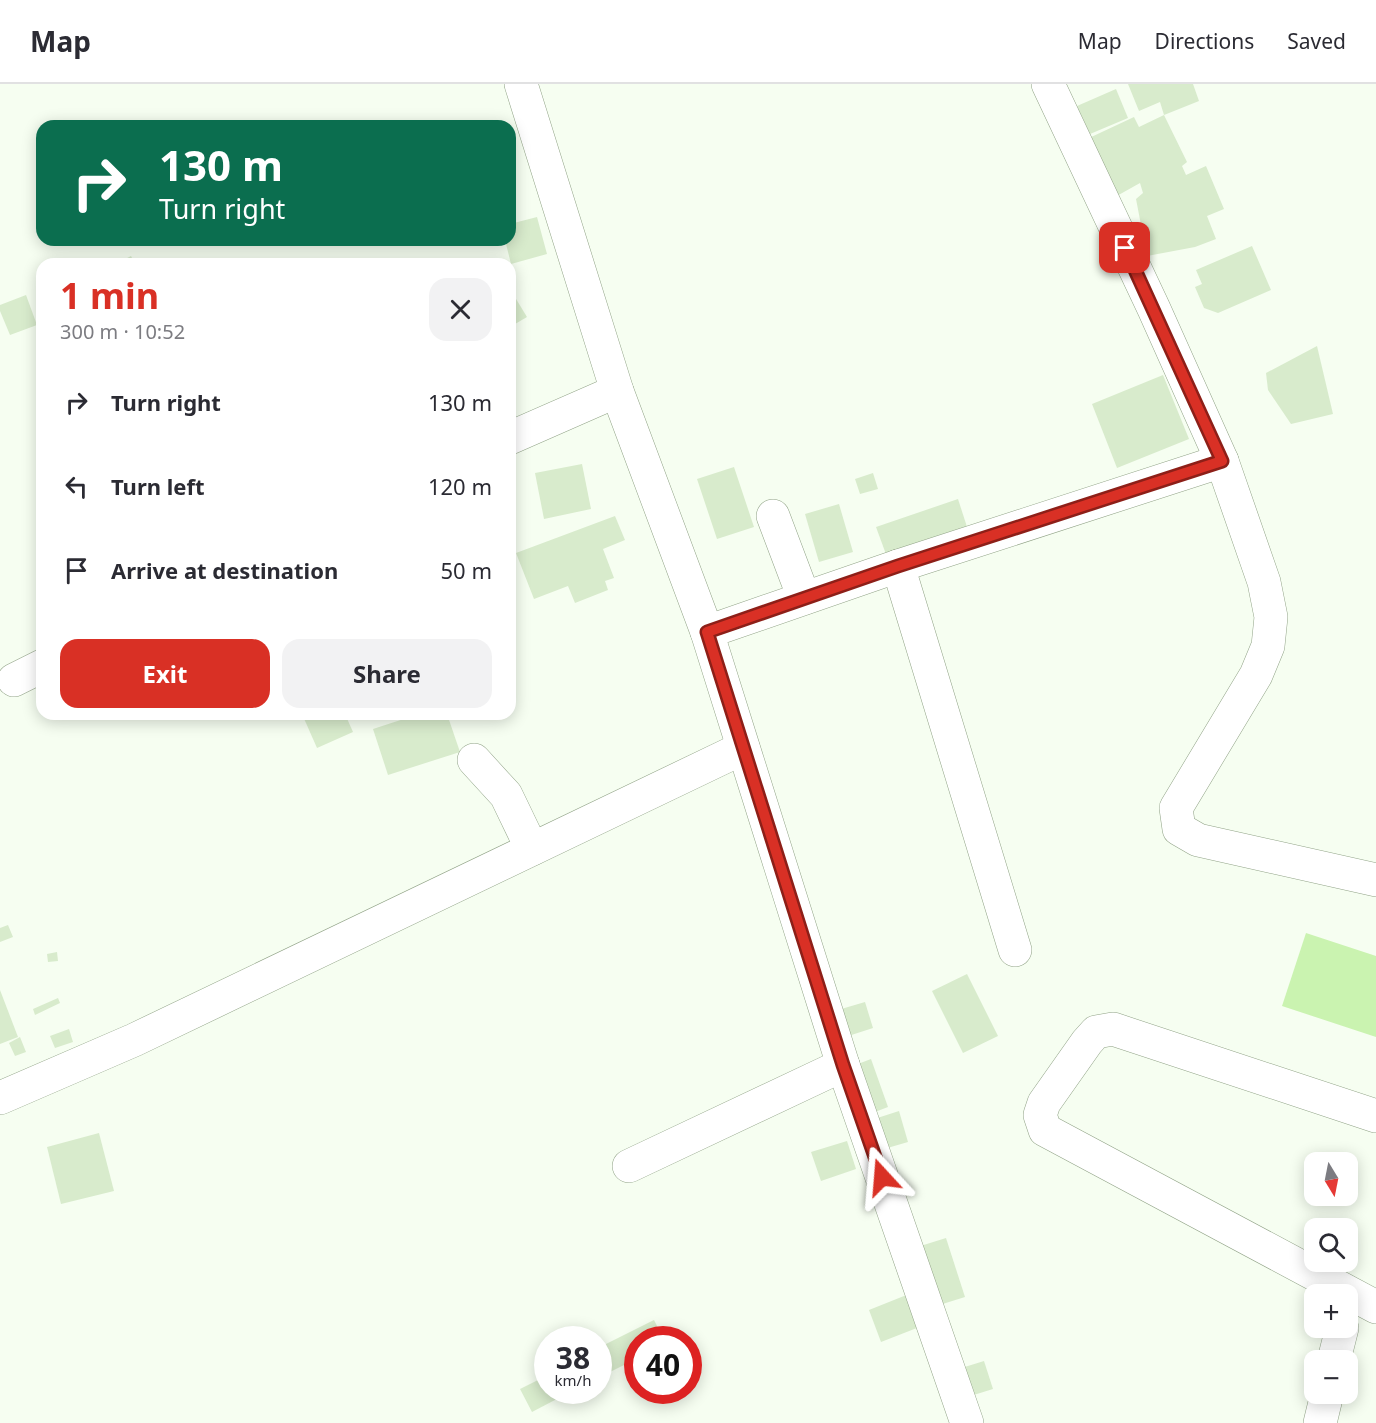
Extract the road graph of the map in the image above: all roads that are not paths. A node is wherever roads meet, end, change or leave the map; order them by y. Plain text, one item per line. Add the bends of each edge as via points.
1 (521, 84) edge
2 (1048, 84) edge
3 (617, 391) junction
4 (516, 435) edge
5 (1222, 461) junction
6 (773, 516) dead end
7 (898, 566) junction
8 (804, 598) junction
9 (707, 632) junction
10 (743, 748) junction
11 (474, 760) dead end
12 (532, 849) junction
13 (1376, 880) edge
14 (1015, 950) dead end
15 (843, 1065) junction
16 (0, 1098) edge
17 (1376, 1116) edge
18 (629, 1166) dead end
19 (1324, 1284) edge
20 (1325, 1404) edge
21 (967, 1423) edge
22 (1320, 1423) edge

1 - 3 street
2 - 5 street
3 - 4 street
3 - 9 street
5 - 7 street
5 - 13 street via 1264,582 1271,617 1268,646 1256,675 1176,808 1179,829 1198,840
6 - 8 street
7 - 8 street
7 - 14 street
8 - 9 street
9 - 10 street
10 - 12 street
10 - 15 street
11 - 12 street via 506,795
12 - 16 street via 134,1040
15 - 18 street
15 - 21 street
17 - 19 street via 1113,1029 1096,1032 1087,1042 1040,1114 1046,1130
20 - 22 street

